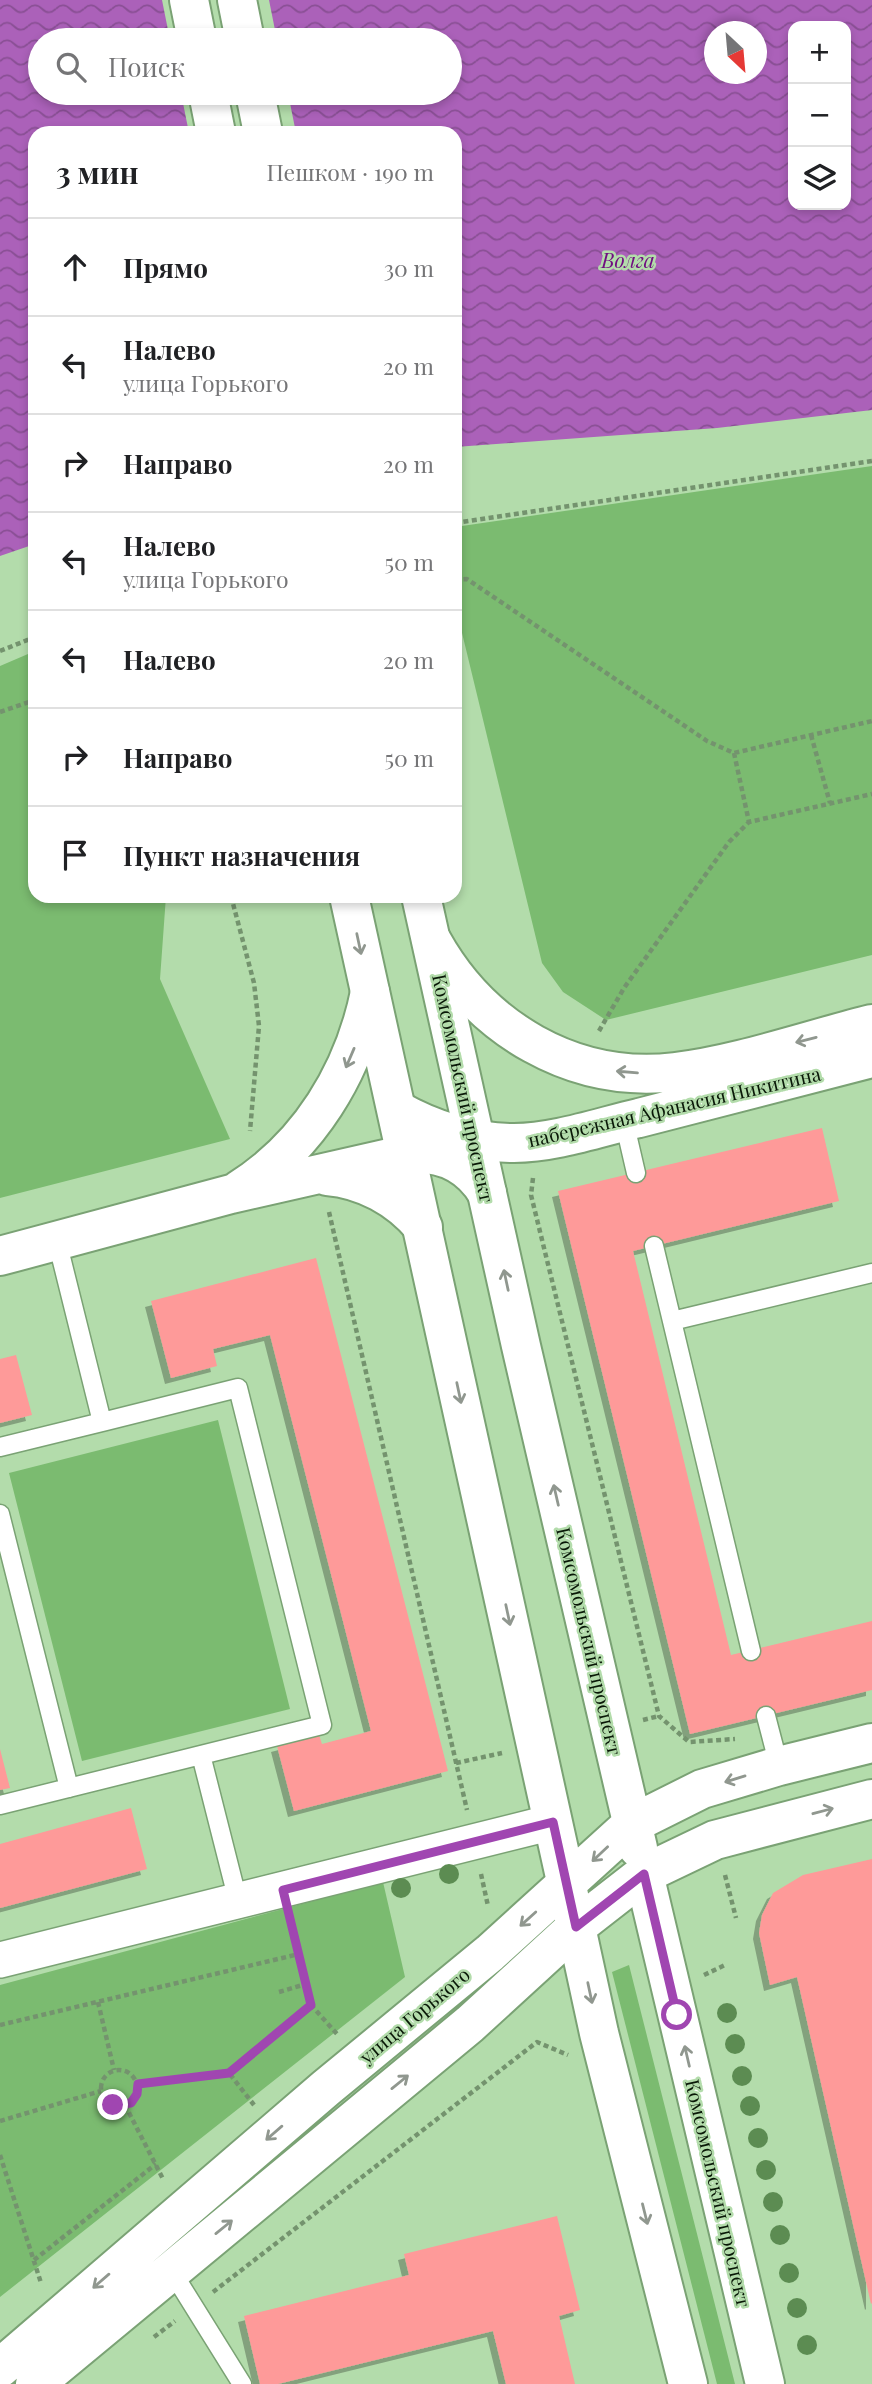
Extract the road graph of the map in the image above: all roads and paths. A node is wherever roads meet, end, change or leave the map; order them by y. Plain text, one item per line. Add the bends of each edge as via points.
1 (189, 0) edge
2 (237, 0) edge
3 (195, 28) edge
4 (243, 28) edge
5 (210, 105) edge
6 (257, 105) edge
7 (215, 126) edge
8 (262, 126) edge
9 (872, 461) edge
10 (462, 522) edge
11 (462, 579) edge
12 (28, 640) edge
13 (0, 651) edge
14 (28, 702) edge
15 (0, 712) edge
16 (872, 721) edge
17 (811, 735) junction
18 (734, 753) junction
19 (872, 794) edge
20 (830, 803) junction
21 (749, 822) junction
22 (233, 903) edge
23 (351, 903) edge
24 (423, 903) edge
25 (431, 940) junction
26 (370, 992) junction
27 (872, 1024) edge
28 (592, 1043) dead end
29 (872, 1058) edge
30 (397, 1110) junction
31 (624, 1121) junction
32 (250, 1131) dead end
33 (475, 1138) junction
34 (407, 1154) junction
35 (533, 1173) dead end
36 (636, 1173) dead end
37 (321, 1176) junction
38 (231, 1194) junction
39 (487, 1194) junction
40 (423, 1227) junction
41 (57, 1241) junction
42 (654, 1246) dead end
43 (0, 1256) edge
44 (872, 1273) edge
45 (672, 1321) junction
46 (102, 1422) junction
47 (0, 1447) edge
48 (0, 1514) edge
49 (751, 1651) dead end
50 (766, 1716) dead end
51 (719, 1740) dead end
52 (872, 1743) edge
53 (201, 1755) junction
54 (779, 1766) junction
55 (69, 1788) junction
56 (872, 1798) edge
57 (0, 1805) edge
58 (553, 1822) junction
59 (632, 1824) junction
60 (474, 1843) junction
61 (644, 1874) junction
62 (567, 1885) junction
63 (283, 1890) junction
64 (485, 1892) dead end
65 (237, 1901) junction
66 (576, 1927) junction
67 (299, 1954) junction
68 (0, 1960) edge
69 (306, 1984) junction
70 (279, 1992) dead end
71 (98, 2002) junction
72 (311, 2005) junction
73 (0, 2025) edge
74 (340, 2037) dead end
75 (570, 2056) dead end
76 (114, 2070) junction
77 (229, 2073) junction
78 (138, 2084) junction
79 (101, 2091) junction
80 (125, 2105) junction
81 (256, 2107) dead end
82 (0, 2121) edge
83 (0, 2155) edge
84 (156, 2164) junction
85 (165, 2183) dead end
86 (34, 2260) junction
87 (172, 2270) junction
88 (41, 2284) dead end
89 (195, 2306) junction
90 (144, 2345) dead end
91 (0, 2368) edge
92 (35, 2384) edge
93 (242, 2384) edge
94 (688, 2384) edge
95 (765, 2384) edge

1 - 3 main road
2 - 4 main road
5 - 7 main road
6 - 8 main road
9 - 10 path
11 - 18 path via 707,741
12 - 13 path
14 - 15 path
16 - 17 path
17 - 18 path
17 - 20 path
18 - 21 path
19 - 20 path
20 - 21 path
21 - 28 path via 729,842 624,988
22 - 32 path via 254,984 259,1026
23 -> 26 main road
24 - 25 main road, Комсомольский проспект
27 -> 25 main road, набережная Афанасия Никитина via 695,1069 609,1070 568,1060 512,1032 480,1006
25 - 33 main road, Комсомольский проспект
26 - 30 main road
26 -> 38 main road via 351,1056 324,1107 279,1158
29 - 31 main road, набережная Афанасия Никитина
30 - 33 main road, набережная Афанасия Никитина via 435,1128
30 - 34 main road
31 - 33 main road, набережная Афанасия Никитина via 531,1142
31 - 36 lane
33 - 39 main road, Комсомольский проспект
34 - 37 main road
34 - 39 main road via 453,1160 473,1174
34 - 40 main road
35 - 51 path via 531,1195 659,1716 690,1742
37 - 38 main road
37 - 40 main road via 373,1188
37 - 60 path
38 - 41 main road
59 -> 39 main road, Комсомольский проспект
40 -> 58 main road
41 - 43 main road
41 - 46 lane
42 - 45 lane
44 - 45 lane
45 - 49 lane
46 - 47 lane
46 - 53 lane via 238,1388 322,1725
48 - 55 lane
50 - 54 lane
52 - 54 main road, улица Горького
53 - 55 lane
53 - 65 lane
54 -> 59 main road, улица Горького via 702,1789
55 - 57 lane
61 -> 56 main road via 715,1840
58 - 60 street
58 - 62 main road
59 - 61 main road, Комсомольский проспект
59 -> 62 main road, улица Горького
60 - 63 street
60 - 64 path
61 - 66 main road
95 -> 61 main road, Комсомольский проспект
62 - 66 main road
62 -> 91 main road, улица Горького
63 - 65 street
63 - 67 path
65 - 68 street
87 -> 66 main road via 470,2024
66 -> 94 main road
67 - 69 path
67 - 71 path
69 - 70 path
69 - 72 path
71 - 73 path
71 - 76 path
72 - 74 path
72 - 77 path
75 - 89 path via 537,2042
76 - 78 path via 129,2071
76 - 79 path via 103,2078
77 - 78 path
77 - 81 path
78 - 80 path via 134,2099
79 - 80 path via 108,2102
79 - 82 path
80 - 84 path
83 - 86 path
84 - 85 path
84 - 86 path
86 - 88 path
87 - 89 lane
87 - 92 main road
89 - 90 path
89 - 93 lane

